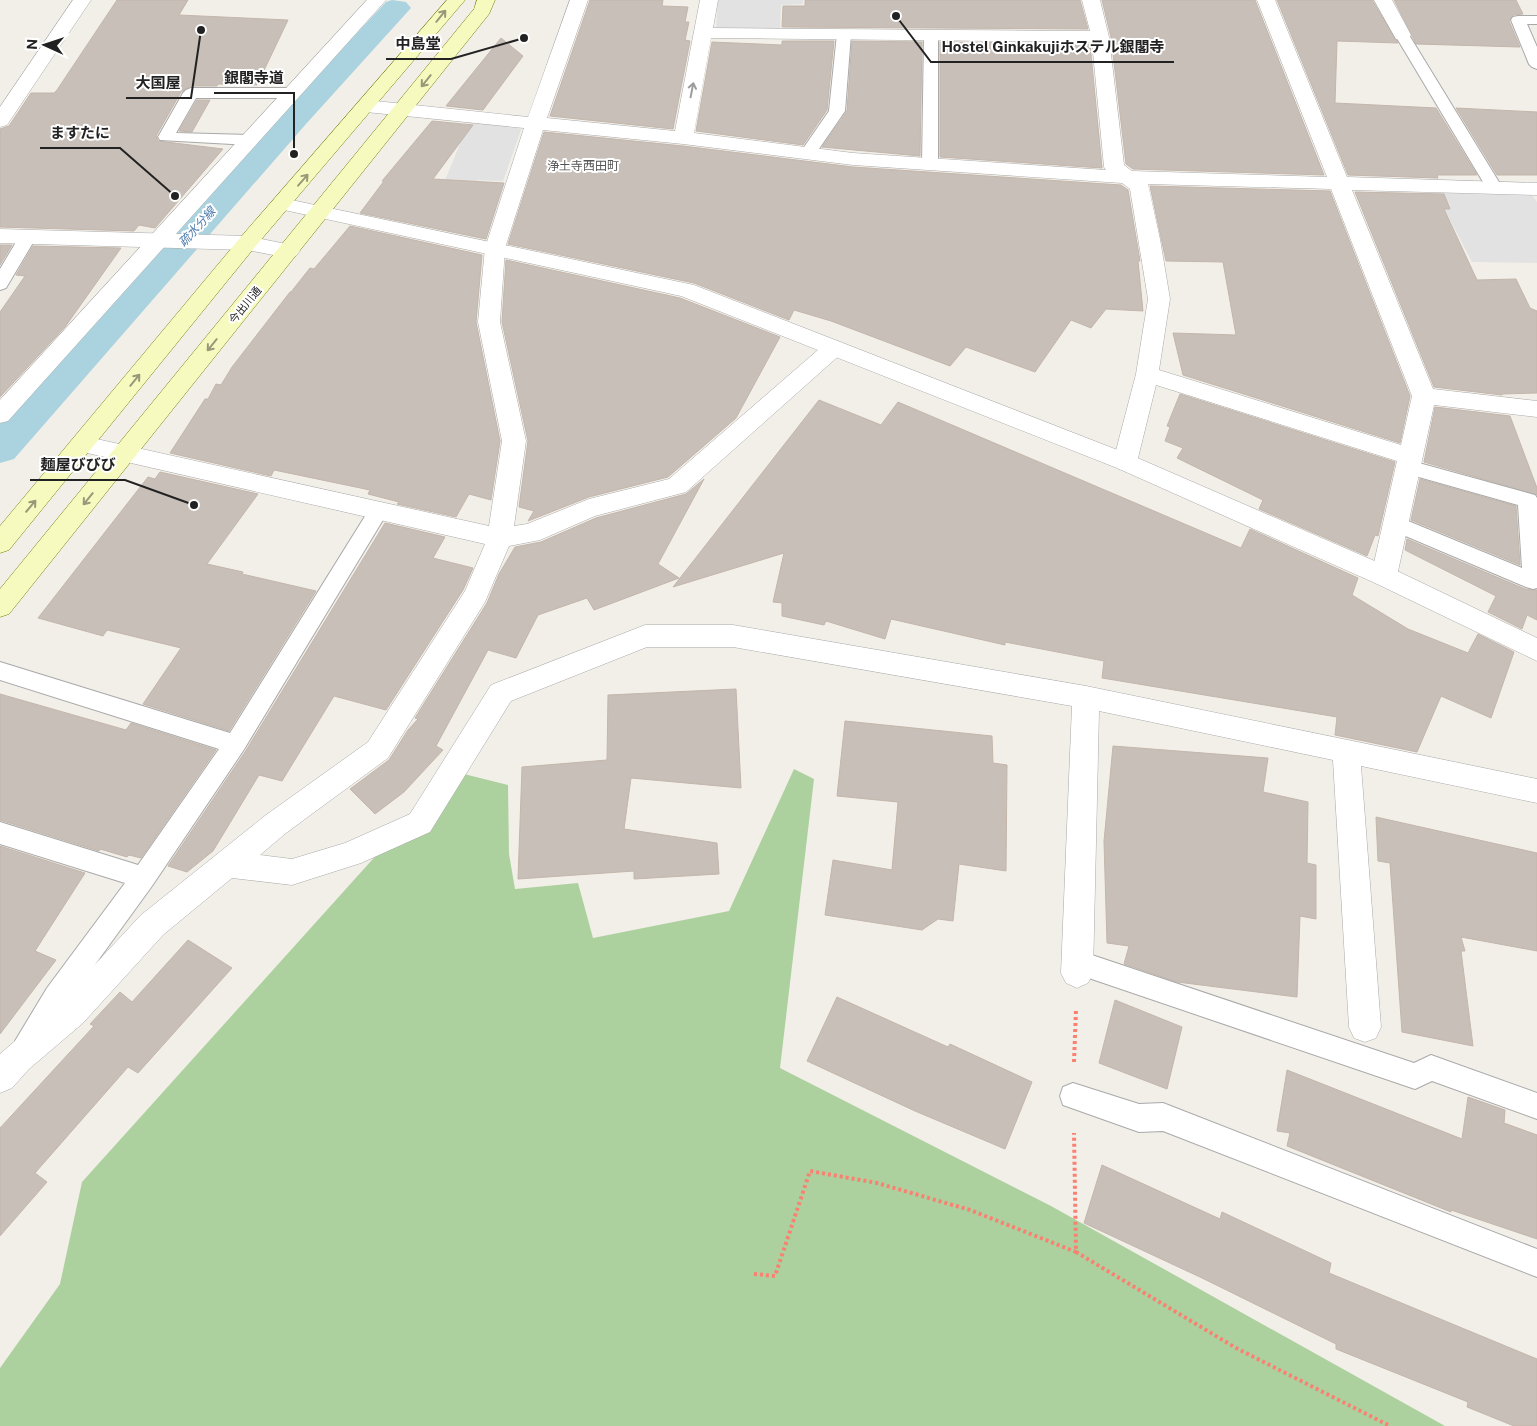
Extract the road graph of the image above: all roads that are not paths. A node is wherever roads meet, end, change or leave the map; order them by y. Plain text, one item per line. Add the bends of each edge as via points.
1 (82, 0) edge
2 (377, 0) edge
3 (456, 0) edge
4 (486, 0) edge
5 (579, 0) edge
6 (709, 0) edge
7 (1091, 0) edge
8 (1266, 0) edge
9 (1383, 0) edge
10 (1537, 20) edge
11 (703, 33) junction
12 (844, 34) junction
13 (1402, 35) joint
14 (931, 36) junction
15 (1100, 37) junction
16 (1537, 64) edge
17 (291, 93) junction
18 (366, 106) junction
19 (403, 110) junction
20 (2, 116) edge
21 (535, 124) junction
22 (682, 138) junction
23 (250, 140) junction
24 (808, 153) junction
25 (930, 165) junction
26 (1125, 177) junction
27 (1339, 182) junction
28 (1494, 187) junction
29 (1537, 189) edge
30 (282, 204) junction
31 (320, 213) junction
32 (0, 236) edge
33 (28, 236) junction
34 (163, 240) junction
35 (247, 242) junction
36 (495, 248) junction
37 (289, 251) junction
38 (0, 284) edge
39 (834, 348) junction
40 (1147, 374) junction
41 (1424, 396) junction
42 (1537, 409) edge
43 (0, 415) edge
44 (83, 444) junction
45 (124, 454) junction
46 (1125, 462) junction
47 (1410, 462) junction
48 (379, 510) junction
49 (1396, 524) junction
50 (500, 538) junction
51 (0, 543) edge
52 (1384, 576) junction
53 (0, 607) edge
54 (1537, 650) edge
55 (0, 672) edge
56 (1086, 697) junction
57 (236, 744) junction
58 (1346, 751) junction
59 (1537, 791) edge
60 (0, 834) edge
61 (225, 864) junction
62 (143, 878) junction
63 (1077, 967) joint
64 (1365, 1027) dead end
65 (18, 1058) junction
66 (0, 1077) edge
67 (1073, 1096) road end
68 (1537, 1106) edge
69 (1537, 1263) edge

1 - 20 street
2 - 17 street
18 -> 3 main road
4 -> 19 main road, 今出川通 via 484,10
5 - 21 street
6 - 11 street
7 - 15 street
8 - 27 street
9 - 13 street
10 - 16 lane via 1518,20
11 - 12 street
22 -> 11 street
12 - 14 street
12 - 24 lane via 837,111
13 - 28 lane
14 - 15 street
14 - 25 lane
15 - 26 street via 1114,167
17 - 23 street
17 - 23 lane via 191,93 166,137
18 - 19 street
30 -> 18 main road
19 - 21 street
19 - 31 main road, 今出川通
21 - 22 street
21 - 36 street
22 - 24 street
23 - 34 street
24 - 25 street
25 - 26 street
26 - 27 street
26 - 40 street via 1140,187 1159,299
27 - 28 street
27 - 41 street
28 - 29 street
30 - 31 street
30 - 35 main road
31 - 36 street
31 - 37 main road, 今出川通
32 - 33 street
33 - 34 street
33 - 38 lane
34 - 35 street
34 - 43 street
35 - 37 street
44 -> 35 main road
36 - 39 street via 686,290
36 - 50 street via 489,322 514,441
37 -> 45 main road, 今出川通
39 - 46 street
39 - 50 street via 677,486 589,508 531,533
40 - 46 street
40 - 47 street
41 - 42 street
41 - 47 street
44 - 45 street
51 -> 44 main road
45 - 48 street
45 -> 53 main road, 今出川通
46 - 52 street
47 - 49 street
47 - 49 lane via 1528,500 1533,581
48 - 50 street
48 - 57 lane
49 - 52 street
50 - 61 street via 476,595 378,750
52 - 54 street
55 - 57 lane
56 - 58 street
56 - 61 street via 733,636 645,636 501,693 420,823 351,854 292,872
56 - 63 street
57 - 62 lane
58 - 59 street
58 - 64 street
60 - 62 lane
61 - 65 street via 152,925 72,1012
62 - 65 lane via 56,997
63 - 68 lane via 1414,1076 1431,1068
65 - 66 street
67 - 69 lane via 1139,1118 1163,1118

